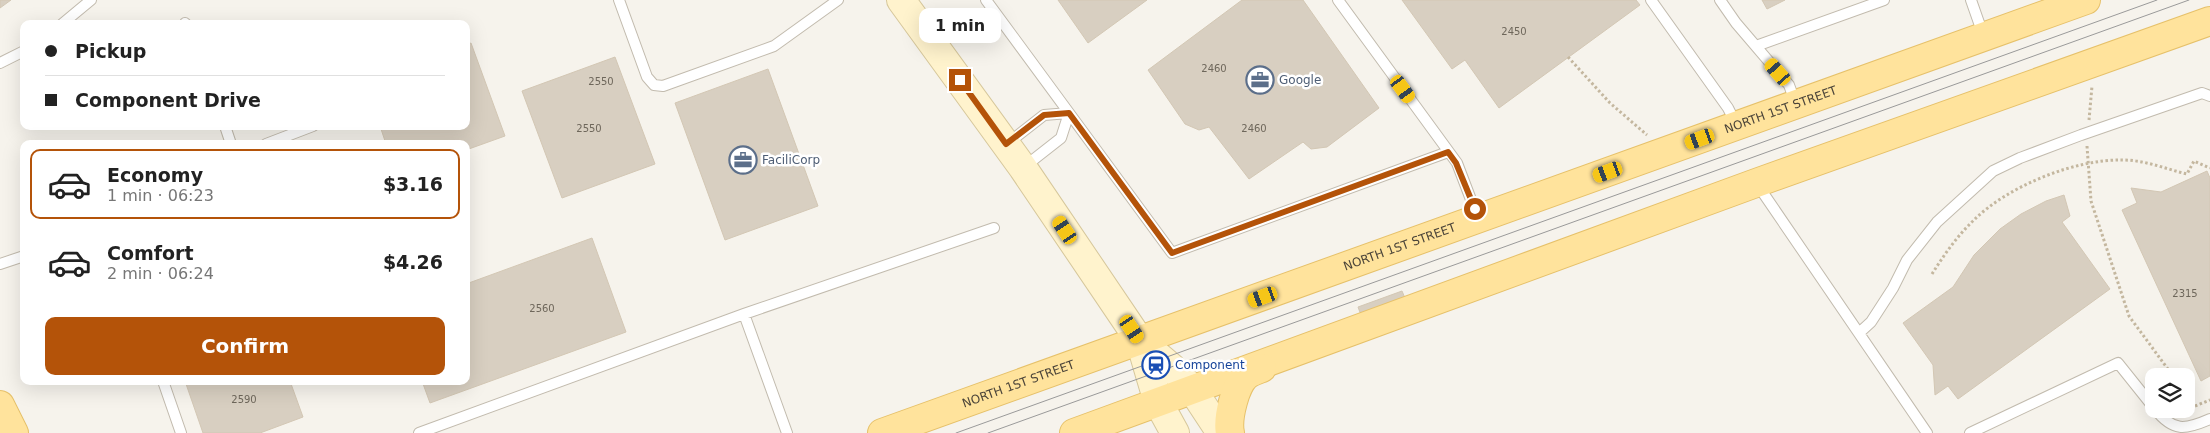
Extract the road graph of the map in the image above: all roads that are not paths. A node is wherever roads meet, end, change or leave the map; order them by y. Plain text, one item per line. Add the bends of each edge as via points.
1 (91, 0) edge
2 (619, 0) edge
3 (838, 0) edge
4 (901, 0) edge
5 (986, 0) edge
6 (1338, 0) edge
7 (1651, 0) edge
8 (1720, 0) edge
9 (1884, 0) edge
10 (1971, 0) edge
11 (2086, 0) edge
12 (67, 20) edge
13 (2210, 21) edge
14 (1984, 37) junction
15 (1756, 46) junction
16 (20, 53) edge
17 (0, 63) edge
18 (2210, 96) edge
19 (1796, 104) junction
20 (1069, 113) junction
21 (1736, 125) junction
22 (303, 130) edge
23 (276, 140) edge
24 (1006, 144) junction
25 (1448, 152) junction
26 (1023, 168) junction
27 (1756, 183) junction
28 (1479, 219) junction
29 (994, 228) dead end
30 (20, 257) edge
31 (0, 264) edge
32 (744, 314) junction
33 (1859, 333) junction
34 (1140, 341) junction
35 (1285, 356) junction
36 (164, 385) edge
37 (1192, 389) junction
38 (2145, 397) edge
39 (1158, 402) junction
40 (0, 404) edge
41 (2163, 418) edge
42 (2210, 419) edge
43 (436, 430) edge
44 (14, 433) edge
45 (181, 433) edge
46 (419, 433) edge
47 (787, 433) edge
48 (882, 433) edge
49 (1074, 433) edge
50 (1175, 433) edge
51 (1221, 433) edge
52 (1230, 433) edge
53 (1927, 433) edge
54 (1970, 433) edge

1 - 12 lane
2 - 3 lane via 647,77 654,85 663,86 774,46
4 - 24 street
5 - 20 lane
6 - 25 lane
7 - 21 lane via 1728,108
8 - 15 lane
9 - 15 lane
10 - 14 lane
11 - 14 main road, NORTH 1ST STREET
13 - 27 main road
14 - 19 main road, NORTH 1ST STREET
15 - 19 lane via 1789,85
16 - 17 lane
18 - 33 lane via 2202,93 2020,158 1993,172 1937,222 1907,260 1871,322
19 - 21 main road, NORTH 1ST STREET
20 - 24 lane via 1044,115
20 - 25 lane via 1172,253
20 - 26 lane via 1061,138
21 - 28 main road, NORTH 1ST STREET
22 - 23 lane
24 - 26 street
25 - 28 lane via 1456,163
26 - 34 street
27 - 33 lane
27 - 35 main road
28 - 34 main road, NORTH 1ST STREET
29 - 32 lane
30 - 31 lane
32 - 43 lane
32 - 47 lane
33 - 53 lane
34 - 37 street
34 - 39 street
34 - 48 main road, NORTH 1ST STREET
35 - 37 main road
35 - 52 main road via 1246,376 1232,405
36 - 45 lane
37 - 39 main road
37 - 51 street
38 - 54 lane via 2118,363
39 - 49 main road
39 - 50 street
40 - 44 main road
41 - 42 lane via 2174,425 2189,428
43 - 46 lane

